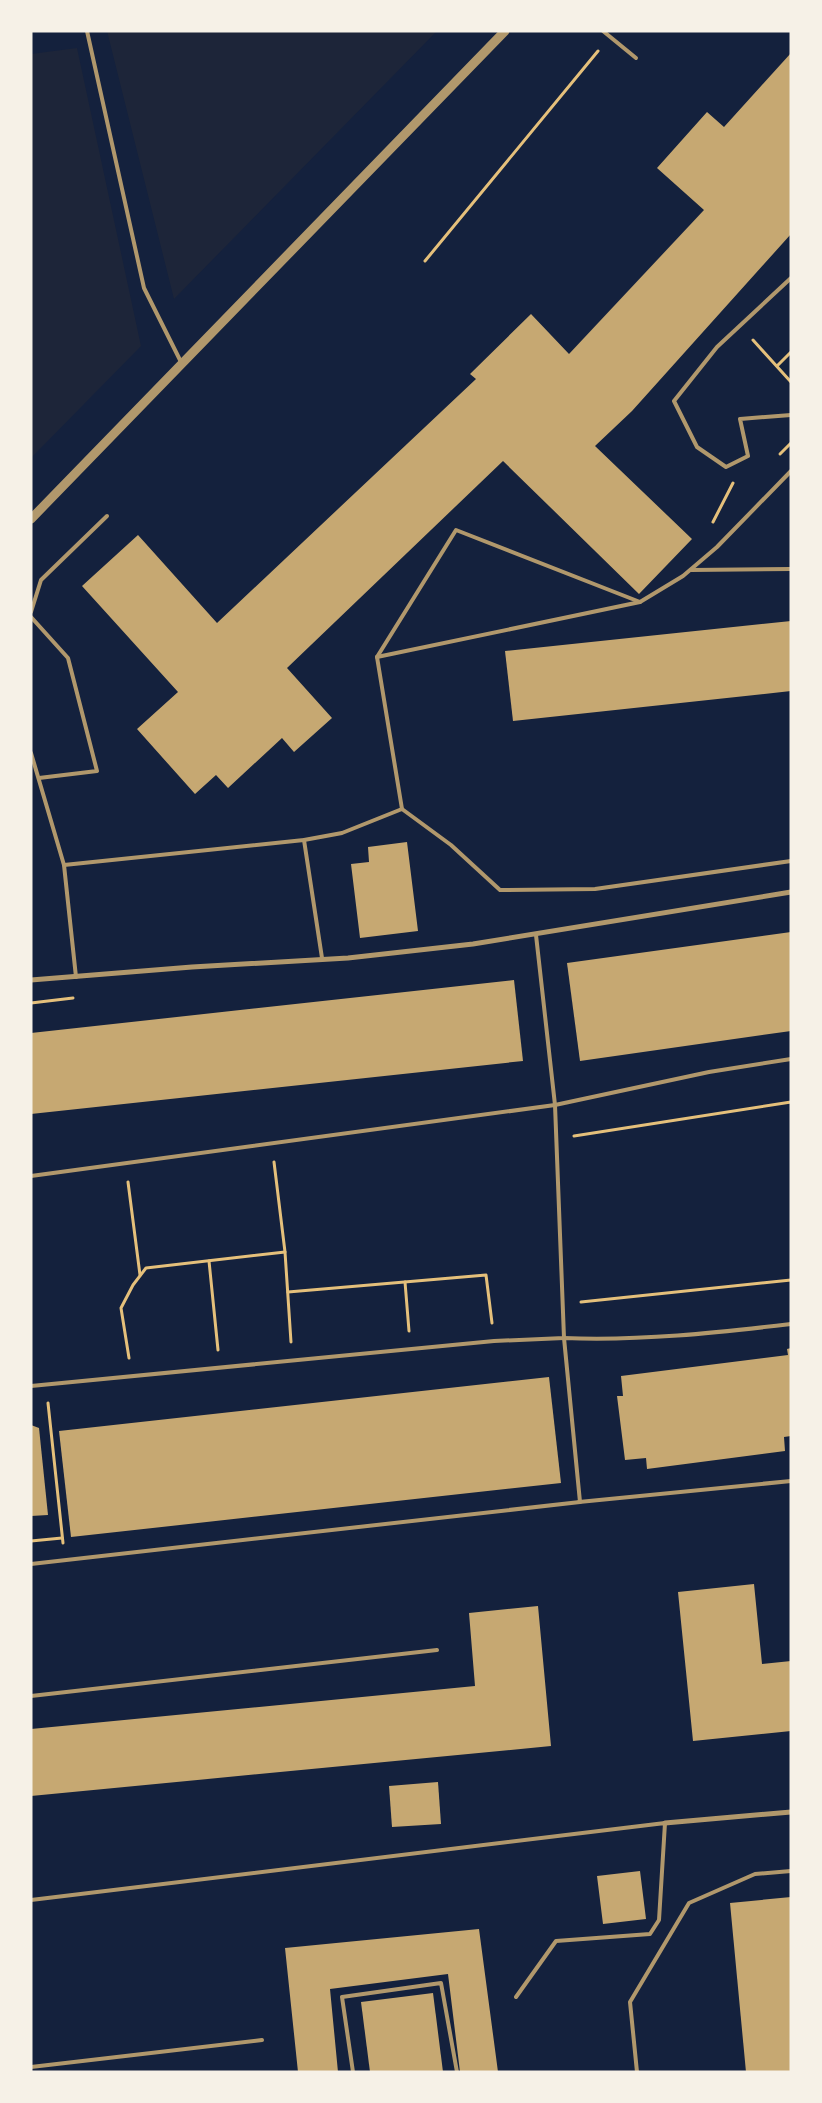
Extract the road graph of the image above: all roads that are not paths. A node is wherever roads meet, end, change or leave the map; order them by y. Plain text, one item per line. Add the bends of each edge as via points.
1 (87, 31) edge
2 (504, 31) edge
3 (603, 31) edge
4 (636, 58) dead end
5 (791, 278) edge
6 (182, 364) junction
7 (791, 415) edge
8 (791, 471) edge
9 (107, 516) dead end
10 (31, 519) edge
11 (791, 569) edge
12 (690, 570) junction
13 (640, 602) junction
14 (31, 612) edge
15 (31, 617) edge
16 (376, 657) junction
17 (31, 753) edge
18 (38, 778) junction
19 (402, 809) junction
20 (304, 840) junction
21 (791, 861) edge
22 (64, 865) junction
23 (791, 892) edge
24 (536, 935) junction
25 (322, 958) junction
26 (76, 977) junction
27 (31, 980) edge
28 (791, 1059) edge
29 (555, 1105) junction
30 (31, 1176) edge
31 (791, 1324) edge
32 (564, 1338) junction
33 (31, 1386) edge
34 (791, 1481) edge
35 (564, 1503) junction
36 (31, 1564) edge
37 (437, 1650) dead end
38 (31, 1696) edge
39 (791, 1812) edge
40 (665, 1823) junction
41 (791, 1870) edge
42 (31, 1900) edge
43 (516, 1997) dead end
44 (262, 2040) dead end
45 (31, 2067) edge
46 (353, 2072) edge
47 (457, 2072) edge
48 (637, 2072) edge

1 - 6 lane via 144,288
2 - 6 street
3 - 4 lane
5 - 7 lane via 717,347 674,402 697,447 726,467 748,456 740,419
6 - 10 street
8 - 12 lane
9 - 14 lane via 41,580
11 - 12 lane
12 - 13 lane
13 - 16 lane
13 - 16 lane via 456,530
15 - 18 lane via 68,658 97,771
16 - 19 lane
17 - 18 lane
18 - 22 lane
19 - 20 lane via 342,833
19 - 21 lane via 451,845 500,890 595,888
20 - 22 lane
20 - 25 lane
22 - 26 lane
23 - 24 street via 598,922
24 - 25 street via 348,958
24 - 29 lane
25 - 26 street
26 - 27 street
28 - 29 lane via 709,1072
29 - 30 lane
29 - 32 lane
31 - 32 lane via 668,1338
32 - 33 lane via 494,1341
32 - 35 lane via 580,1502
34 - 35 lane
35 - 36 lane
37 - 38 lane
39 - 40 street
40 - 42 lane
40 - 43 lane via 659,1920 650,1934 556,1941
41 - 48 lane via 755,1874 689,1903 630,2002
44 - 45 lane
46 - 47 lane via 342,1998 441,1983

